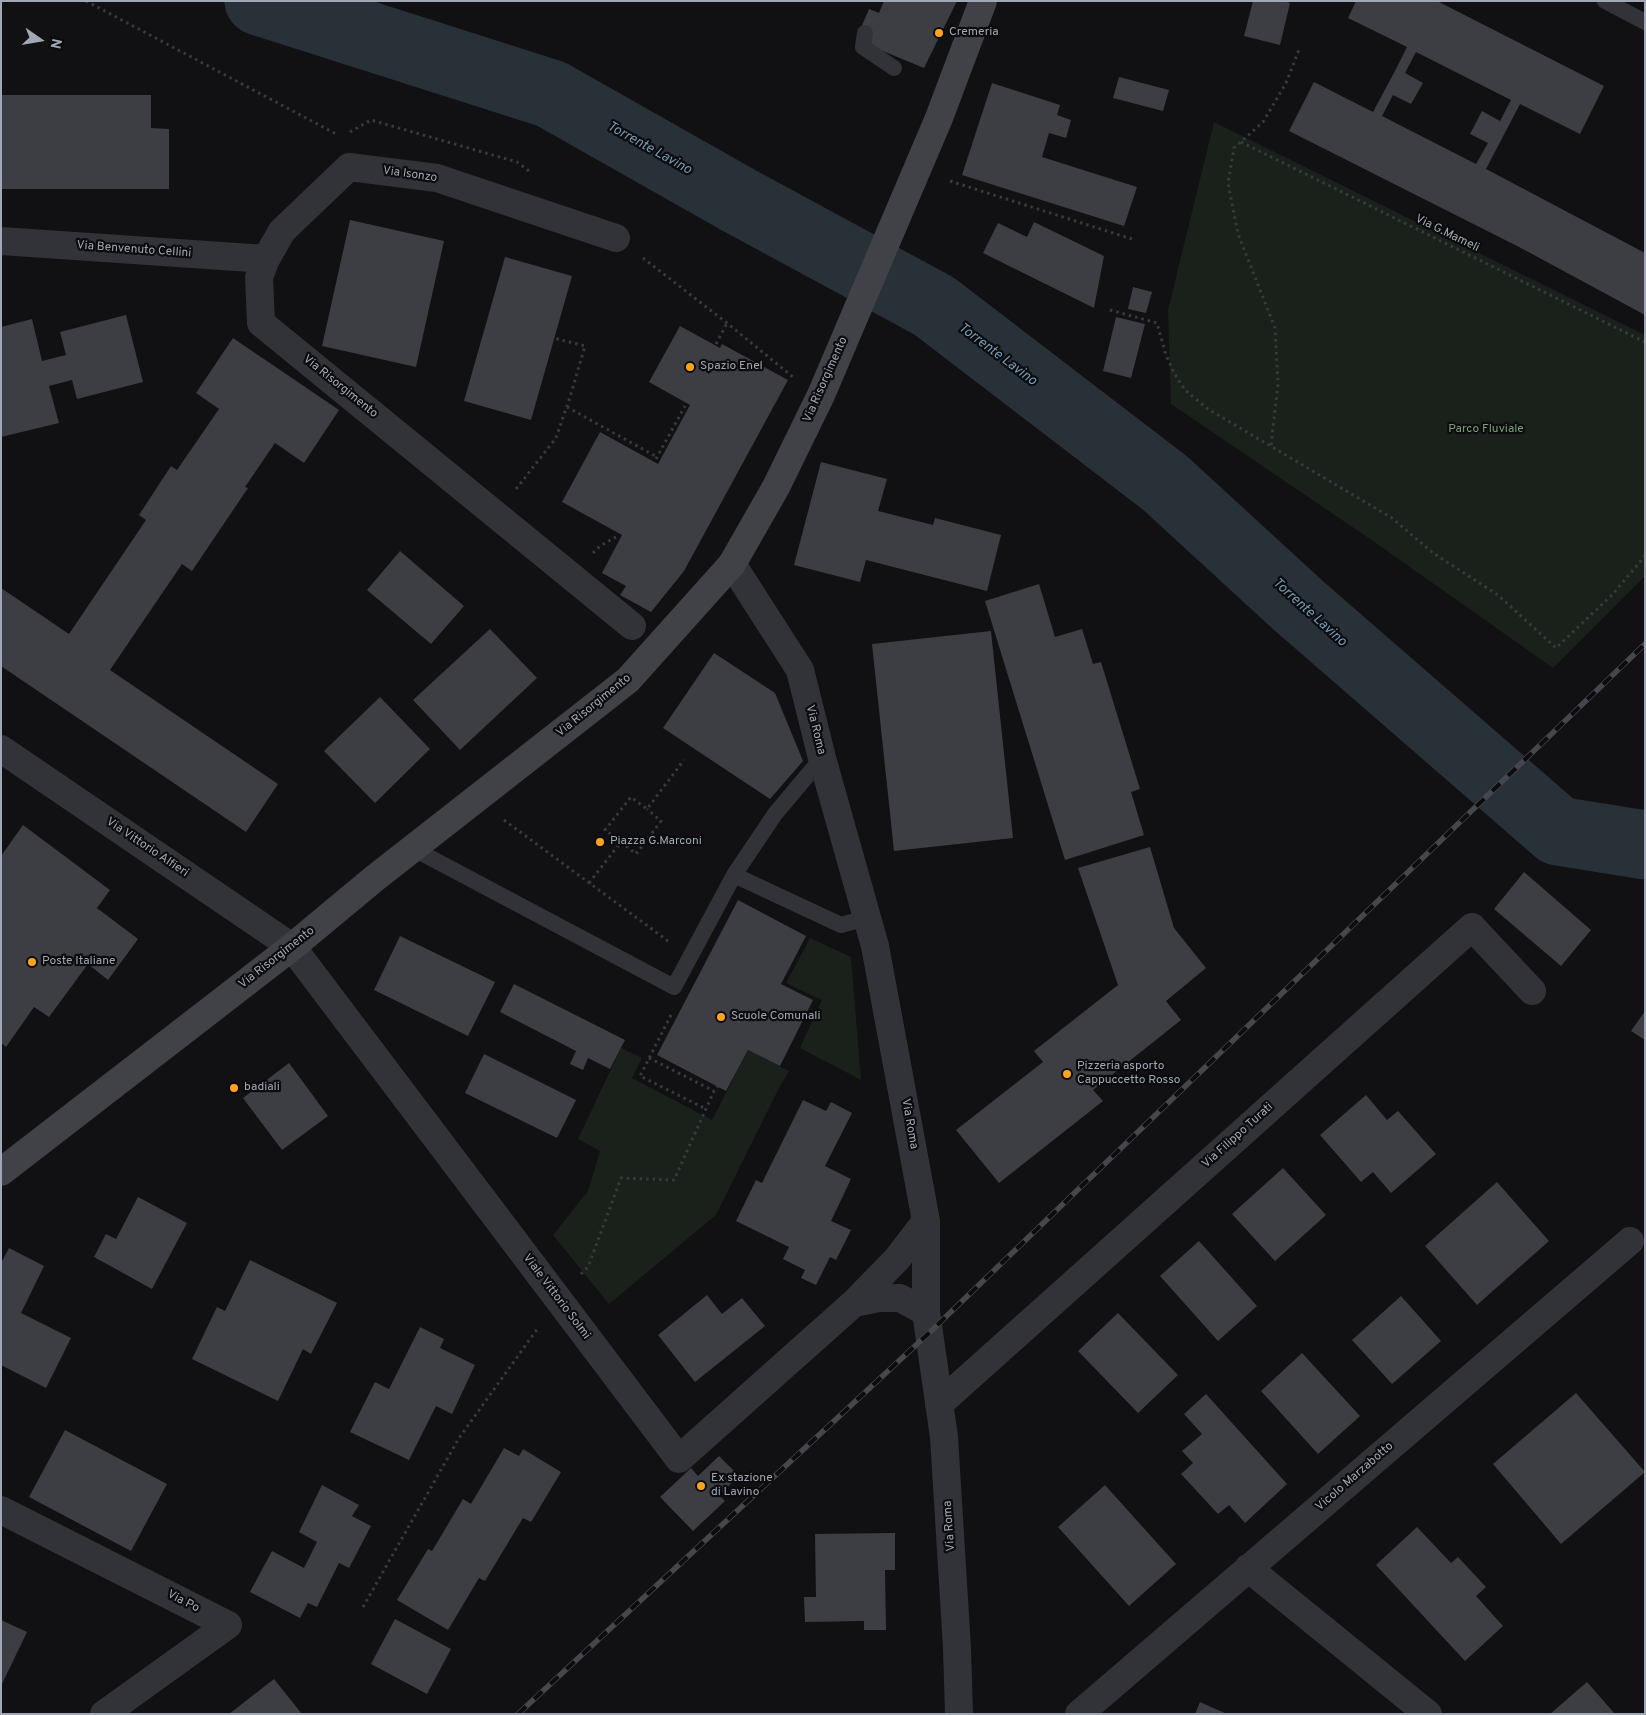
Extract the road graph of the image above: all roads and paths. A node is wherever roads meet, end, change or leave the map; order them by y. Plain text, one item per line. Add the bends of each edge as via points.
1 (982, 1) edge
2 (1606, 1) edge
3 (1645, 22) edge
4 (866, 33) dead end
5 (1300, 47) dead end
6 (894, 68) dead end
7 (1241, 142) junction
8 (944, 179) dead end
9 (616, 238) dead end
10 (1135, 240) dead end
11 (1, 241) edge
12 (266, 259) junction
13 (1110, 310) dead end
14 (727, 323) dead end
15 (554, 338) dead end
16 (1645, 342) edge
17 (716, 344) dead end
18 (685, 406) dead end
19 (567, 408) junction
20 (1271, 446) junction
21 (496, 516) junction
22 (616, 537) dead end
23 (600, 546) dead end
24 (1645, 556) edge
25 (732, 564) junction
26 (632, 626) dead end
27 (1, 749) edge
28 (822, 758) junction
29 (684, 760) dead end
30 (476, 799) junction
31 (647, 809) junction
32 (621, 842) junction
33 (412, 848) junction
34 (734, 875) junction
35 (589, 883) junction
36 (866, 918) junction
37 (672, 944) dead end
38 (292, 947) junction
39 (1532, 991) dead end
40 (718, 1086) dead end
41 (714, 1091) junction
42 (706, 1109) junction
43 (1, 1172) edge
44 (926, 1221) junction
45 (1630, 1241) dead end
46 (558, 1300) junction
47 (854, 1303) junction
48 (926, 1312) junction
49 (939, 1404) junction
50 (1, 1510) edge
51 (1248, 1568) junction
52 (363, 1607) dead end
53 (104, 1714) edge
54 (959, 1714) edge
55 (1079, 1714) edge
56 (1428, 1714) edge

1 - 25 main road, Via Risorgimento via 939,118 821,395 776,487
2 - 3 lane
4 - 6 lane via 863,48
5 - 7 path via 1286,83 1263,122
7 - 16 path, Via G.Mameli
7 - 20 path via 1234,148 1228,183 1238,234 1274,328 1278,384
8 - 10 path
9 - 12 street, Via Isonzo via 437,178 349,167 282,231
11 - 12 street, Via Benvenuto Cellini
12 - 21 street, Via Risorgimento via 258,277 261,323
13 - 20 path via 1158,323 1166,355 1186,390 1208,409
14 - 17 path
15 - 19 path via 585,346
18 - 19 path via 657,458
19 - 21 path via 556,438
20 - 24 path via 1392,518 1433,554 1498,595 1556,648 1612,595
21 - 26 street, Via Risorgimento
22 - 23 path
25 - 28 street, Via Roma via 800,670
25 - 30 main road, Via Risorgimento via 628,680
27 - 38 street, Via Vittorio Alfieri
28 - 34 lane via 775,814
28 - 36 street, Via Roma
29 - 31 path
30 - 33 main road, Via Risorgimento
30 - 35 path
31 - 32 path via 661,821 636,854
31 - 32 path via 631,797 605,830
32 - 35 path
33 - 34 lane via 674,987
33 - 38 main road, Via Risorgimento
34 - 36 lane via 841,925
35 - 37 path
36 - 44 street, Via Roma via 877,955
38 - 43 main road, Via Risorgimento
38 - 46 street, Viale Vittorio Solmi
39 - 49 street, Via Filippo Turati via 1472,927
40 - 41 path
41 - 42 path
41 - 42 path via 649,1058 640,1076
42 - 46 path via 674,1180 621,1178 588,1267
44 - 47 street, Viale Vittorio Solmi via 897,1259
44 - 48 street, Via Roma
45 - 51 street, Vicolo Marzabotto
46 - 47 street, Viale Vittorio Solmi via 679,1460
46 - 52 path via 459,1438
47 - 48 street via 900,1298
48 - 49 street, Via Roma
49 - 54 street, Via Roma via 944,1436
50 - 53 street, Via Po via 228,1625
51 - 55 street, Vicolo Marzabotto
51 - 56 street

